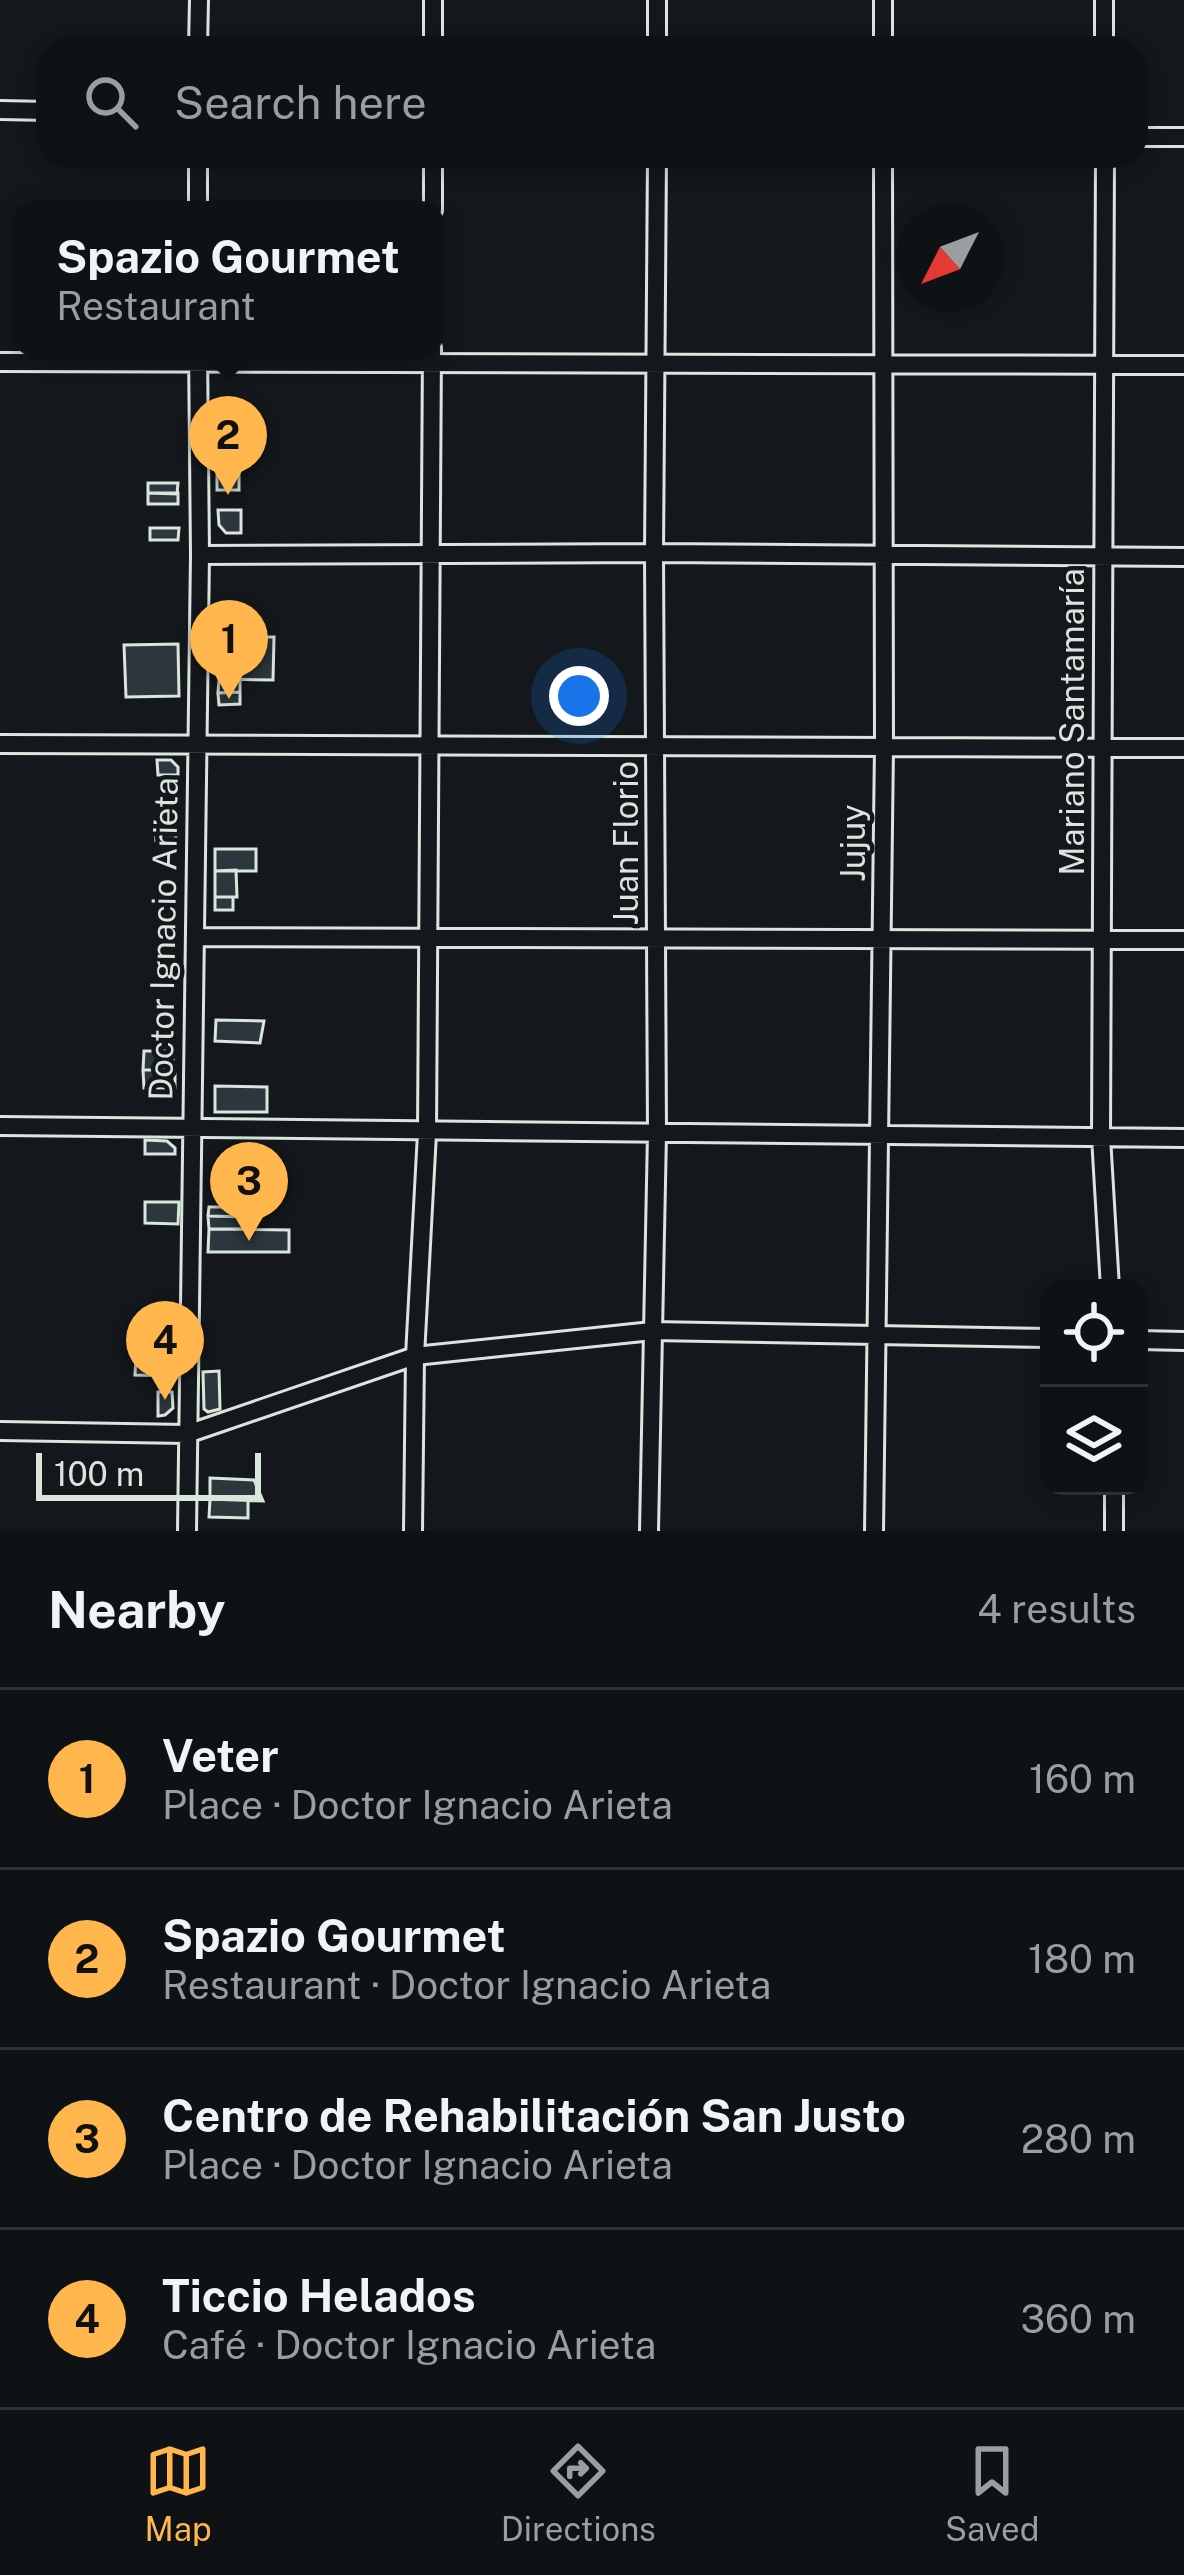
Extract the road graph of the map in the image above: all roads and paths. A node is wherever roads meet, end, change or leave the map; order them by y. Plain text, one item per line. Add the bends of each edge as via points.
1 (199, 0) edge
2 (433, 0) edge
3 (657, 0) edge
4 (883, 0) edge
5 (1104, 0) edge
6 (198, 36) edge
7 (433, 36) edge
8 (657, 36) edge
9 (883, 36) edge
10 (1104, 36) edge
11 (0, 110) edge
12 (36, 111) edge
13 (1148, 136) edge
14 (1184, 137) edge
15 (198, 168) edge
16 (433, 168) edge
17 (657, 168) edge
18 (884, 168) edge
19 (1105, 168) edge
20 (198, 201) edge
21 (433, 201) edge
22 (444, 355) edge
23 (141, 357) edge
24 (198, 357) edge
25 (432, 357) edge
26 (0, 362) edge
27 (884, 363) junction
28 (656, 364) junction
29 (1106, 365) junction
30 (1184, 365) edge
31 (429, 553) junction
32 (654, 553) junction
33 (200, 556) junction
34 (1102, 556) junction
35 (883, 557) junction
36 (1184, 557) edge
37 (0, 744) edge
38 (427, 745) junction
39 (656, 746) junction
40 (1100, 746) junction
41 (884, 747) junction
42 (197, 748) junction
43 (1184, 748) edge
44 (196, 937) junction
45 (428, 938) junction
46 (656, 938) junction
47 (1102, 940) junction
48 (1184, 940) edge
49 (882, 941) junction
50 (0, 1126) edge
51 (190, 1127) junction
52 (657, 1132) junction
53 (428, 1133) junction
54 (881, 1136) junction
55 (1101, 1137) junction
56 (1184, 1138) edge
57 (1109, 1279) edge
58 (652, 1330) junction
59 (878, 1334) junction
60 (1040, 1338) edge
61 (1148, 1340) edge
62 (1184, 1341) edge
63 (415, 1356) junction
64 (0, 1431) edge
65 (187, 1434) junction
66 (1114, 1495) edge
67 (187, 1531) edge
68 (413, 1531) edge
69 (650, 1531) edge
70 (874, 1531) edge
71 (1114, 1531) edge

1 - 6 street
2 - 7 street
3 - 8 street
4 - 9 street
5 - 10 street
11 - 12 street
13 - 14 street
15 - 20 street
16 - 21 street
17 - 28 street, Juan Florio
18 - 27 street, Jujuy
19 - 29 street, Mariano Santamaría
22 - 28 street
23 - 26 street
24 - 33 street, Doctor Ignacio Arieta
25 - 31 street
27 - 28 street
27 - 29 street
27 - 35 street, Jujuy
28 - 32 street, Juan Florio
29 - 30 street
29 - 34 street, Mariano Santamaría
31 - 32 street
31 - 33 street
31 - 38 street
32 - 35 street
32 - 39 street, Juan Florio
33 - 42 street, Doctor Ignacio Arieta
34 - 35 street
34 - 36 street
34 - 40 street, Mariano Santamaría
35 - 41 street, Jujuy
37 - 42 street
38 - 39 street
38 - 42 street
38 - 45 street
39 - 41 street
39 - 46 street, Juan Florio
40 - 41 street
40 - 43 street
40 - 47 street, Mariano Santamaría
41 - 49 street, Jujuy
42 - 44 street, Doctor Ignacio Arieta
44 - 45 street
44 - 51 street, Doctor Ignacio Arieta
45 - 46 street
45 - 53 street
46 - 49 street
46 - 52 street, Juan Florio
47 - 48 street
47 - 49 street
47 - 55 street, Mariano Santamaría
49 - 54 street, Jujuy
50 - 51 street
51 - 53 street
51 - 65 street, Doctor Ignacio Arieta
52 - 53 street
52 - 54 street
52 - 58 street, Juan Florio
53 - 63 street
54 - 55 street
54 - 59 street, Jujuy
55 - 56 street
55 - 57 street, Mariano Santamaría
58 - 59 street
58 - 63 street
58 - 69 street, Juan Florio
59 - 60 street
59 - 70 street, Jujuy
61 - 62 street
63 - 65 street
63 - 68 street
64 - 65 street
65 - 67 street, Doctor Ignacio Arieta
66 - 71 street

